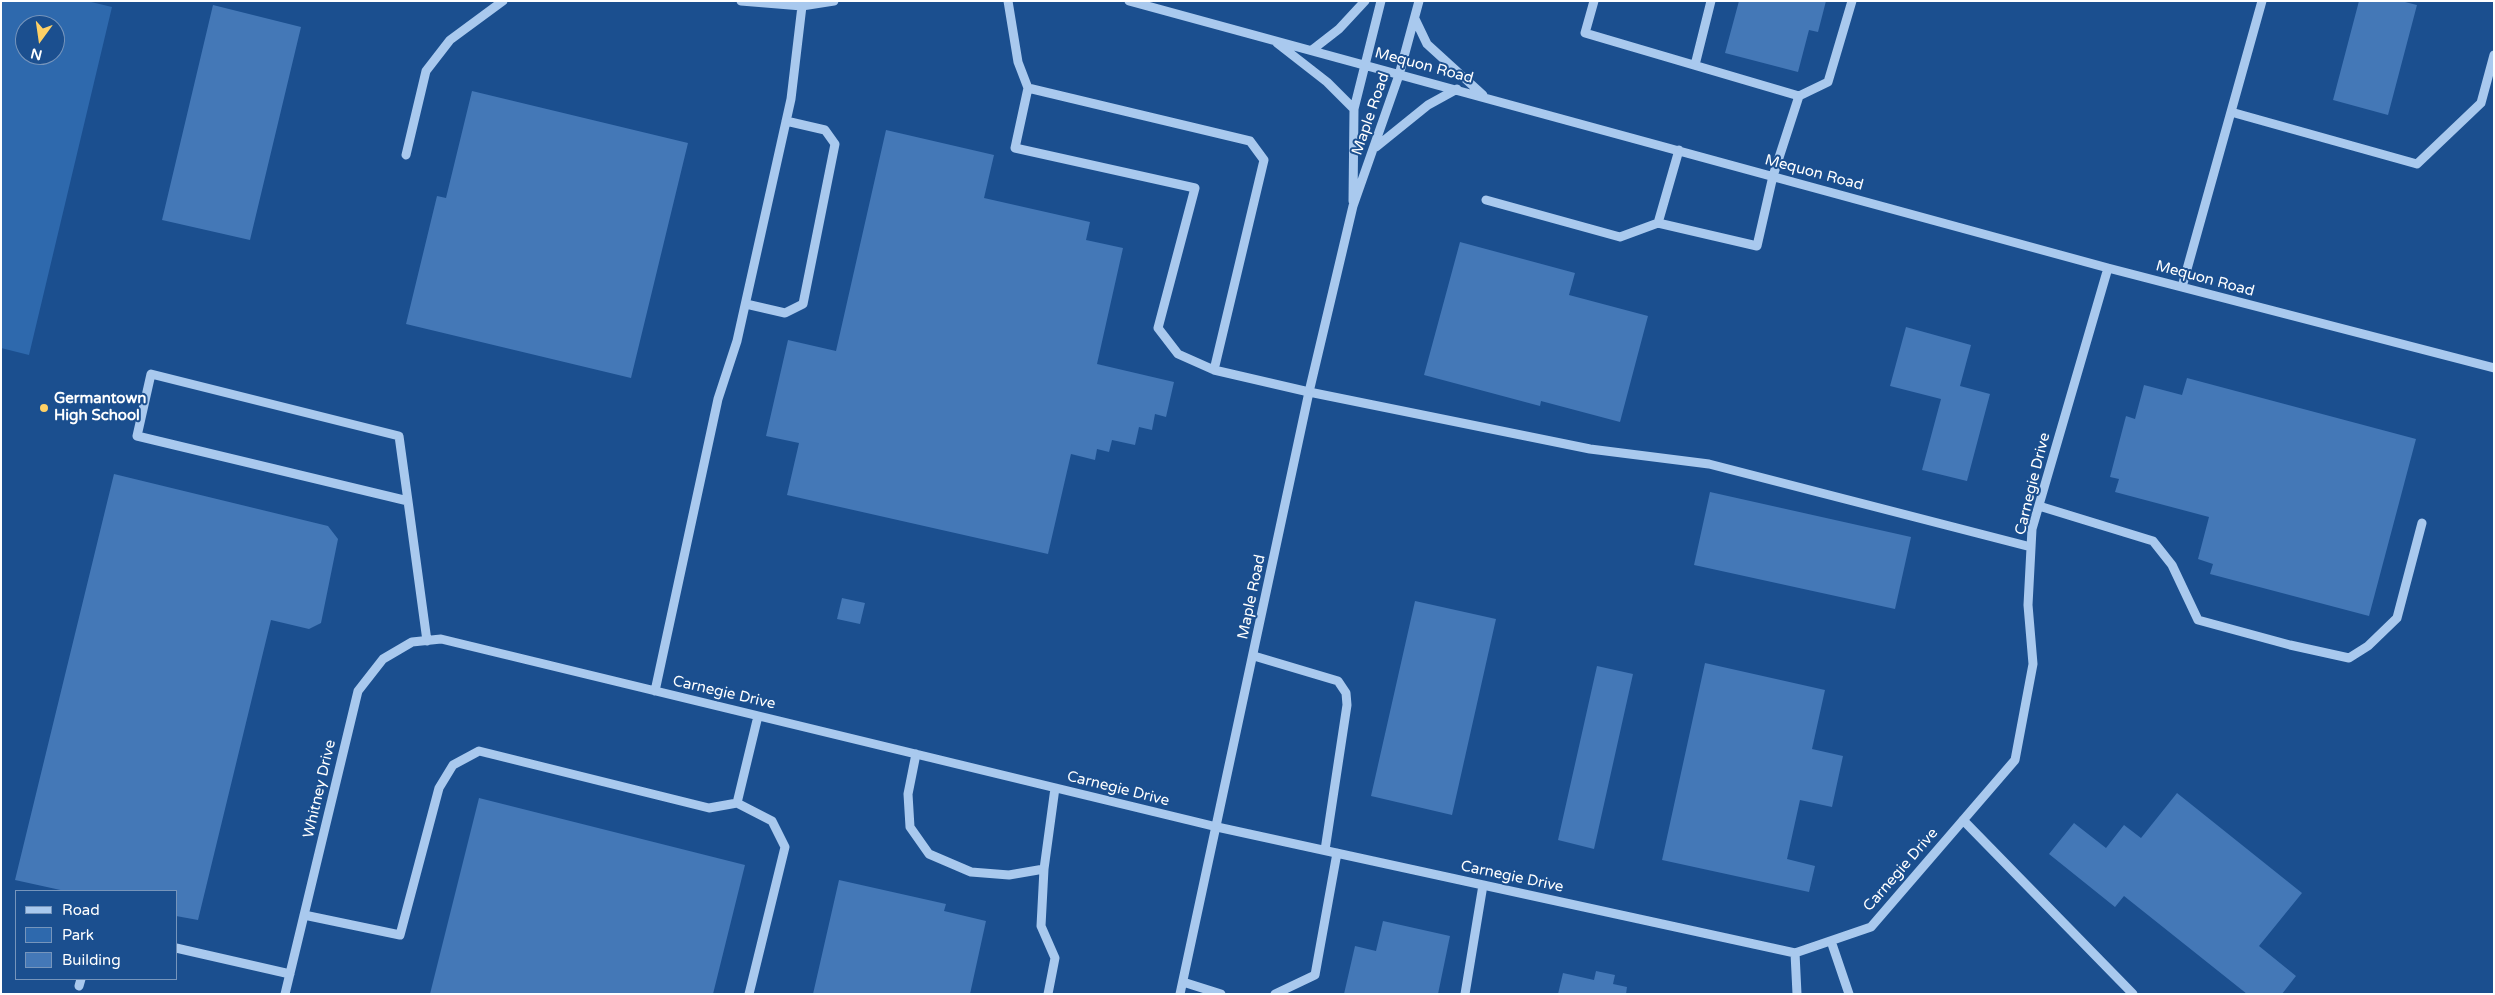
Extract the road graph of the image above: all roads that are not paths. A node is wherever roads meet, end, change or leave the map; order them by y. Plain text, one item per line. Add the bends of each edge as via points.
1 (503, 1) edge
2 (741, 1) edge
3 (834, 1) edge
4 (1008, 1) edge
5 (1129, 1) edge
6 (1364, 1) edge
7 (1381, 1) edge
8 (1419, 1) edge
9 (1594, 1) edge
10 (1711, 1) edge
11 (1852, 1) edge
12 (2262, 1) edge
13 (802, 6) junction
14 (1414, 19) junction
15 (1273, 40) junction
16 (1312, 50) junction
17 (2494, 55) edge
18 (1365, 64) junction
19 (1694, 65) junction
20 (1399, 75) junction
21 (1028, 88) junction
22 (1457, 89) junction
23 (1799, 96) junction
24 (1485, 97) junction
25 (1354, 109) junction
26 (2231, 112) junction
27 (786, 121) junction
28 (1376, 147) junction
29 (1679, 150) junction
30 (406, 155) dead end
31 (1773, 176) junction
32 (1486, 200) dead end
33 (1353, 206) junction
34 (1658, 223) junction
35 (2108, 268) junction
36 (2182, 287) junction
37 (746, 304) junction
38 (2494, 368) edge
39 (1214, 370) junction
40 (1309, 392) junction
41 (408, 500) junction
42 (2039, 506) junction
43 (2422, 523) dead end
44 (2031, 547) junction
45 (441, 639) joint
46 (427, 641) junction
47 (1254, 656) junction
48 (655, 691) junction
49 (758, 716) junction
50 (916, 754) junction
51 (1055, 788) junction
52 (737, 803) junction
53 (1963, 820) junction
54 (1217, 827) junction
55 (1325, 850) junction
56 (1337, 853) junction
57 (1044, 869) junction
58 (1483, 885) junction
59 (304, 915) junction
60 (1831, 941) junction
61 (178, 948) edge
62 (1795, 953) junction
63 (290, 974) junction
64 (1183, 982) junction
65 (285, 994) edge
66 (750, 994) edge
67 (1048, 994) edge
68 (1180, 994) edge
69 (1221, 994) edge
70 (1275, 994) edge
71 (1465, 994) edge
72 (1797, 994) edge
73 (1849, 994) edge
74 (2133, 994) edge

1 - 30 street via 450,40 426,71
2 - 13 street
3 - 13 street
4 - 21 street via 1018,62
5 - 15 street, Mequon Road
6 - 16 street via 1339,29
7 - 18 street, Maple Road
8 - 14 street, Maple Road
9 - 19 street via 1585,33
10 - 19 street
11 - 23 street via 1828,82
12 - 26 street
13 - 27 street
14 - 20 street, Maple Road
14 - 24 street via 1427,44
15 - 16 street, Mequon Road
15 - 25 street via 1327,82
16 - 18 street, Mequon Road
17 - 26 street via 2482,102 2417,164
18 - 20 street, Mequon Road
18 - 25 street, Maple Road
19 - 23 street
20 - 22 street, Mequon Road
20 - 28 street, Maple Road
21 - 39 street via 1015,148 1195,188 1158,328 1178,354
21 - 39 street via 1250,141 1264,160
22 - 24 street, Mequon Road
22 - 28 street via 1428,105
23 - 31 street
24 - 29 street, Mequon Road
25 - 33 street, Maple Road
26 - 36 street
27 - 37 street
27 - 37 street via 825,130 835,144 803,304 786,314
28 - 33 street, Maple Road
29 - 31 street, Mequon Road
29 - 34 street
31 - 34 street via 1757,246
31 - 35 street, Mequon Road
32 - 34 street via 1620,236
33 - 40 street, Maple Road
35 - 36 street, Mequon Road
35 - 42 street, Carnegie Drive
36 - 38 street, Mequon Road
37 - 48 street via 718,399
39 - 40 street
40 - 44 street via 1590,449 1709,464
40 - 47 street, Maple Road
41 - 41 street via 136,436 151,374 400,436
41 - 46 street
42 - 43 street via 2152,541 2172,565 2198,620 2349,658 2368,646 2397,618
42 - 44 street, Carnegie Drive
44 - 53 street, Carnegie Drive via 2028,605 2033,664 2015,760
45 - 46 street, Whitney Drive
45 - 48 street, Carnegie Drive
46 - 59 street, Whitney Drive via 412,642 383,659 358,691
47 - 54 street, Maple Road
47 - 55 street via 1338,681 1346,694
48 - 49 street, Carnegie Drive
49 - 50 street, Carnegie Drive
49 - 52 street
50 - 51 street, Carnegie Drive
50 - 57 street via 908,794 910,827 929,854 971,872 1009,875
51 - 54 street, Carnegie Drive
51 - 57 street
52 - 59 street via 708,808 479,751 453,765 439,788 400,935
52 - 66 street via 772,821 784,847
53 - 60 street, Carnegie Drive via 1871,927
53 - 74 street
54 - 55 street, Carnegie Drive
54 - 64 street, Maple Road
55 - 56 street, Carnegie Drive
56 - 58 street, Carnegie Drive
56 - 70 street via 1315,976
57 - 67 street via 1041,926 1055,958
58 - 62 street, Carnegie Drive
58 - 71 street
59 - 63 street, Whitney Drive
60 - 62 street, Carnegie Drive
60 - 73 street
61 - 63 street
62 - 72 street
63 - 65 street, Whitney Drive
64 - 68 street, Maple Road
64 - 69 street

